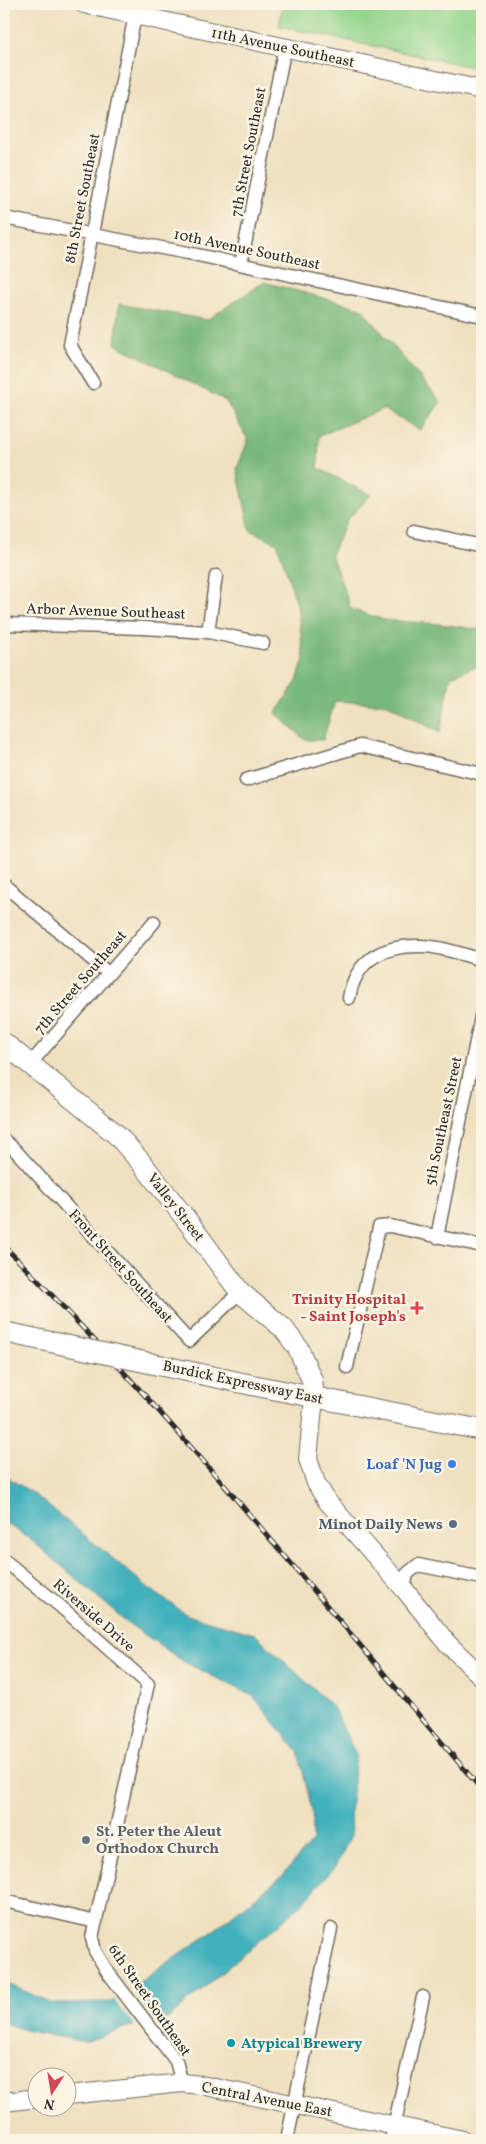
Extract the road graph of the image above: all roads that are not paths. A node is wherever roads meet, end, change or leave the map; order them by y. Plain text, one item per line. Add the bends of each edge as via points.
1 (84, 4) edge
2 (135, 15) junction
3 (286, 47) junction
4 (482, 90) edge
5 (4, 218) edge
6 (91, 234) junction
7 (242, 264) junction
8 (482, 316) edge
9 (93, 383) dead end
10 (414, 531) dead end
11 (482, 546) edge
12 (216, 576) dead end
13 (4, 624) edge
14 (208, 632) junction
15 (263, 643) dead end
16 (482, 774) edge
17 (246, 780) dead end
18 (4, 885) edge
19 (154, 922) dead end
20 (482, 960) edge
21 (108, 973) junction
22 (349, 998) dead end
23 (482, 1012) edge
24 (4, 1043) edge
25 (30, 1064) junction
26 (4, 1140) edge
27 (437, 1237) junction
28 (482, 1246) edge
29 (240, 1292) junction
30 (4, 1332) edge
31 (346, 1368) dead end
32 (314, 1397) junction
33 (482, 1430) edge
34 (4, 1560) edge
35 (482, 1578) edge
36 (404, 1589) junction
37 (482, 1677) edge
38 (146, 1701) joint
39 (4, 1901) edge
40 (96, 1922) junction
41 (331, 1929) dead end
42 (423, 1997) dead end
43 (182, 2083) junction
44 (78, 2094) edge
45 (28, 2099) edge
46 (4, 2102) edge
47 (294, 2104) junction
48 (393, 2133) edge
49 (287, 2140) edge
50 (463, 2140) edge

1 - 2 street, 11th Avenue Southeast
2 - 3 street, 11th Avenue Southeast
2 - 6 street, 8th Street Southeast
3 - 4 street, 11th Avenue Southeast
3 - 7 street, 7th Street Southeast
5 - 6 street, 10th Avenue Southeast
6 - 7 street, 10th Avenue Southeast
6 - 9 street, 8th Street Southeast via 70,345
7 - 8 street, 10th Avenue Southeast
10 - 11 street
12 - 14 street
13 - 14 street, Arbor Avenue Southeast
14 - 15 street, Arbor Avenue Southeast
16 - 17 street via 360,746
18 - 21 street
19 - 21 street, 7th Street Southeast
20 - 22 street via 423,946 390,948 363,963 352,982
21 - 25 street, 7th Street Southeast
23 - 27 street, 5th Southeast Street
24 - 25 main road, Valley Street
25 - 29 main road, Valley Street via 117,1135 186,1219
26 - 29 street, Front Street Southeast via 189,1341
27 - 28 street
27 - 31 street via 390,1226 379,1227
29 - 32 main road, Valley Street via 283,1328 298,1348 312,1380
30 - 32 main road, Burdick Expressway East, bridge
32 - 33 main road, Burdick Expressway East
32 - 36 street via 308,1448 311,1470 326,1501
34 - 38 street, Riverside Drive via 148,1684
35 - 36 street via 418,1565 407,1574
36 - 37 street via 448,1644
38 - 40 street, 6th Street Southeast
39 - 40 street
40 - 43 street, 6th Street Southeast via 92,1938 95,1951 176,2061
41 - 47 street
42 - 48 street
43 - 44 street, Central Avenue East
43 - 47 street, Central Avenue East via 223,2088
45 - 46 street
47 - 48 street, Central Avenue East
47 - 49 street
48 - 50 street, Central Avenue East

